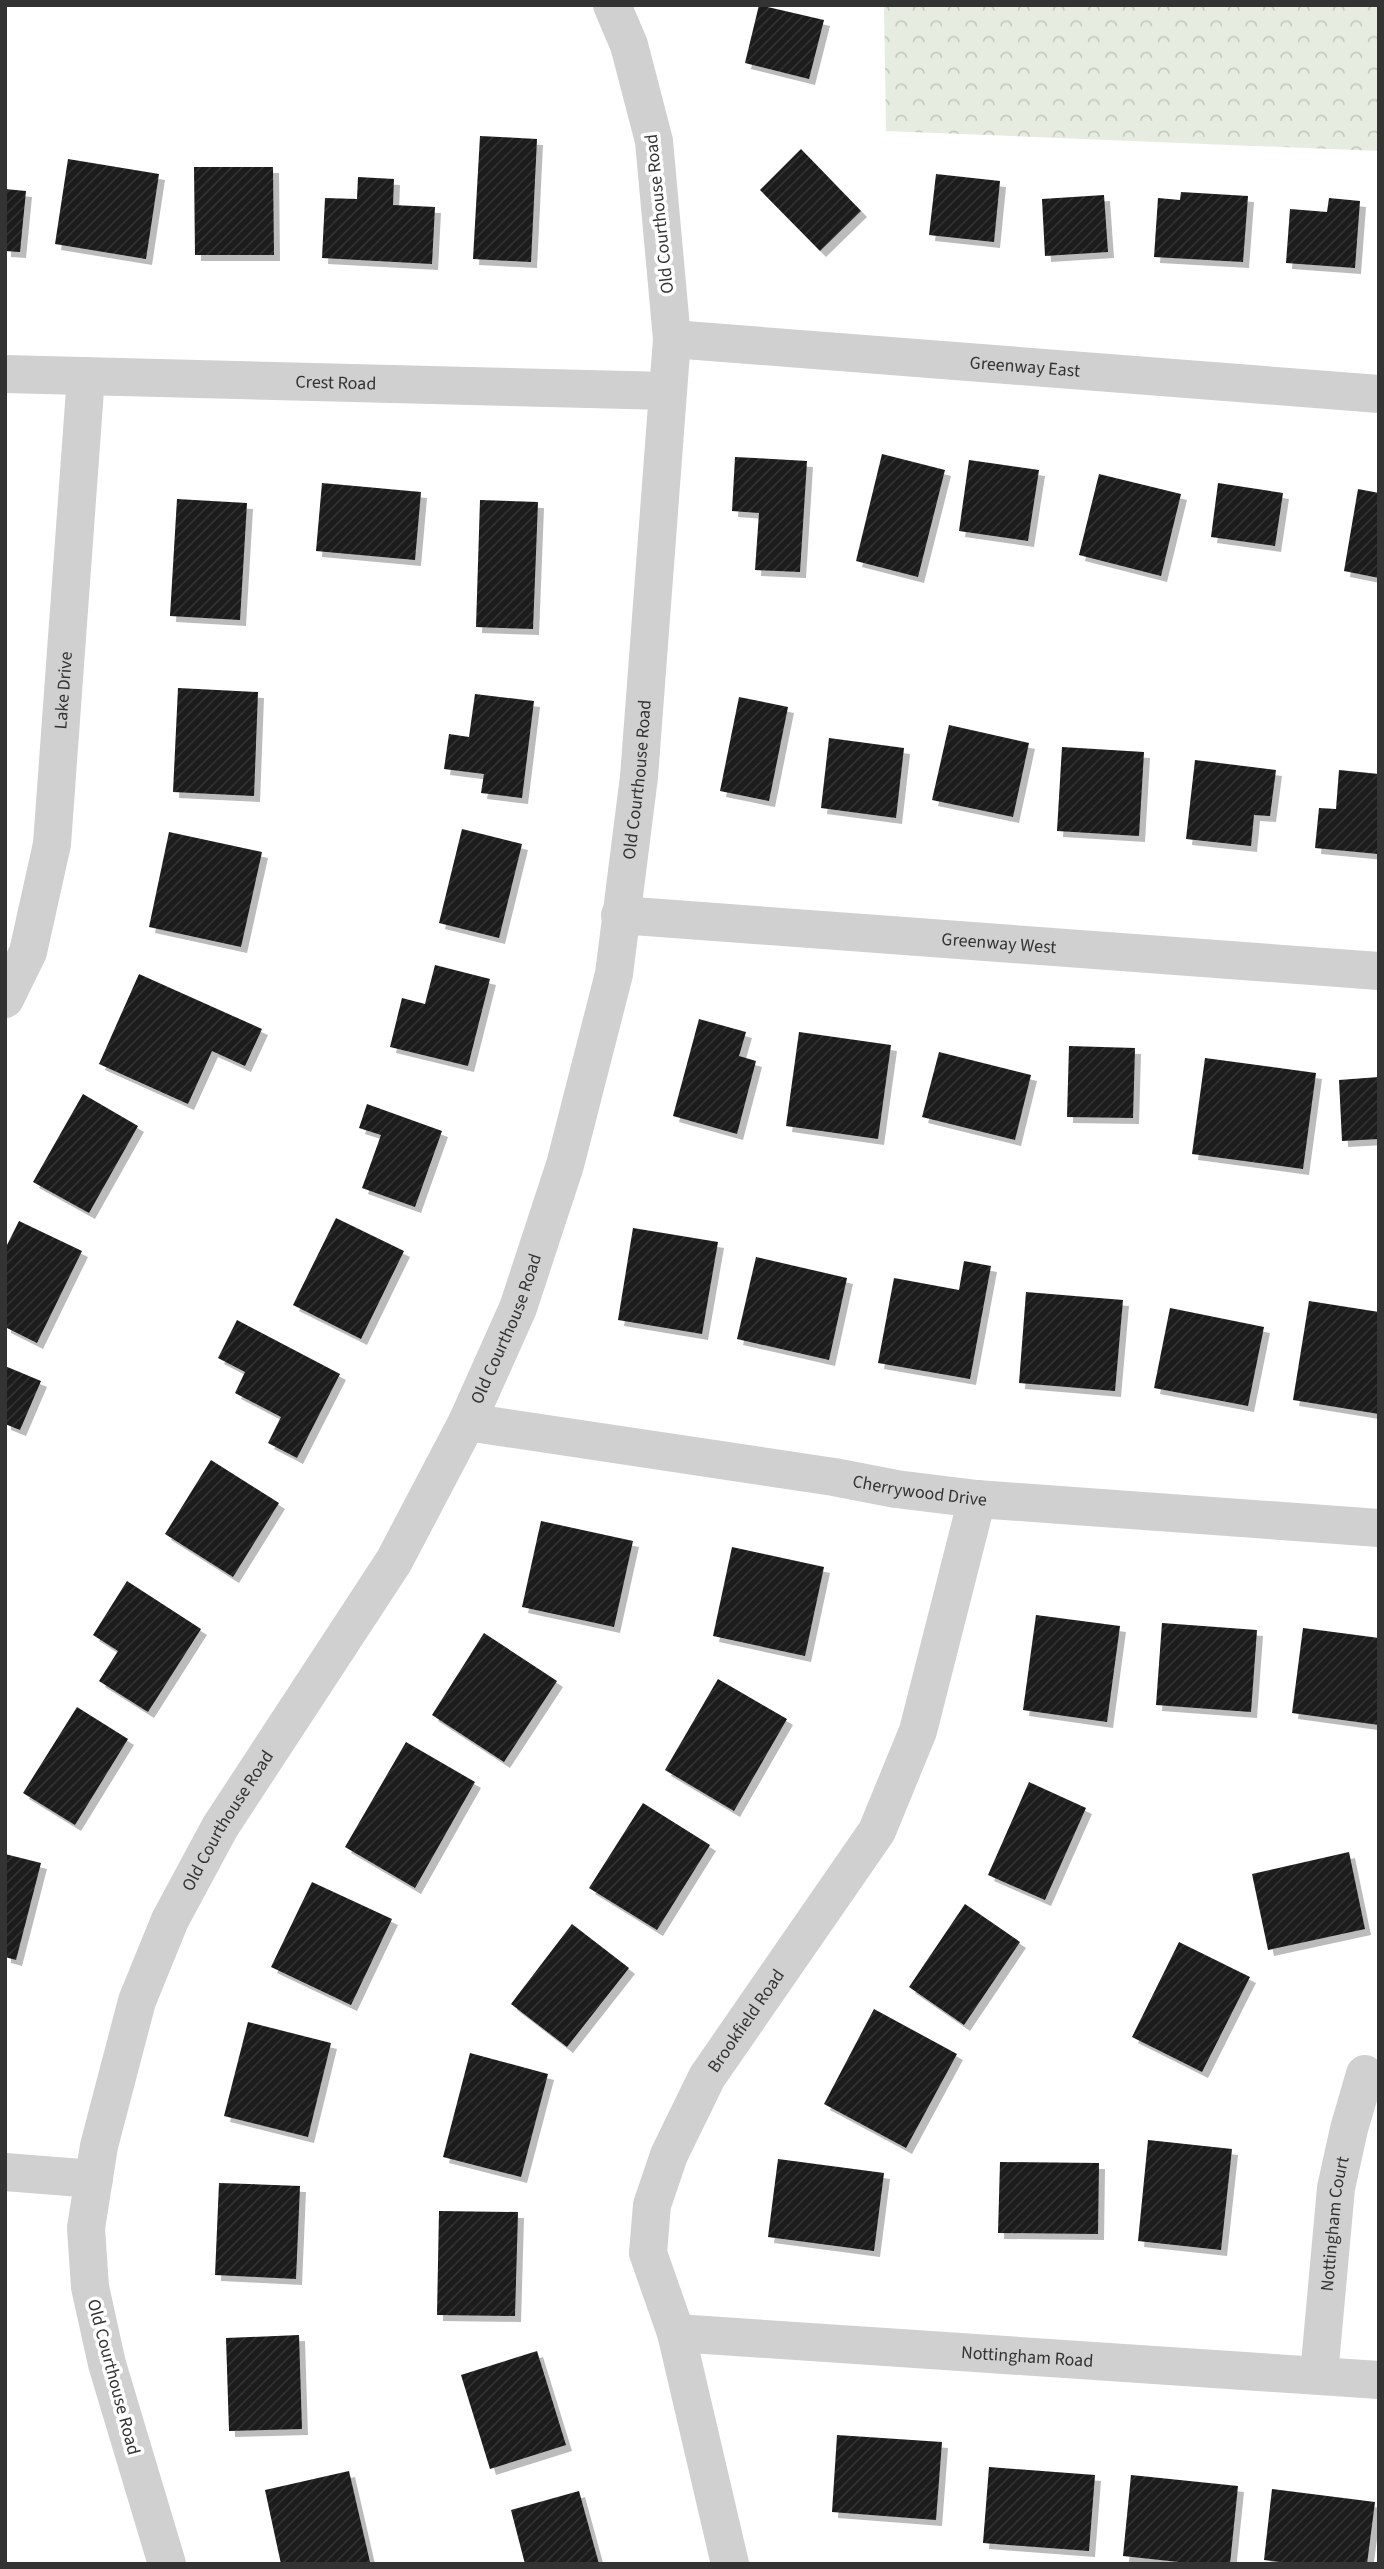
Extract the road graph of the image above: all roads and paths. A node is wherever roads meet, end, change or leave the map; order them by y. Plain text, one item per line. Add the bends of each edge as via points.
1 (612, 5) edge
2 (672, 339) junction
3 (5, 374) edge
4 (86, 376) junction
5 (668, 391) junction
6 (1379, 394) edge
7 (620, 915) junction
8 (1379, 971) edge
9 (5, 999) edge
10 (467, 1422) junction
11 (977, 1499) junction
12 (1379, 1528) edge
13 (1365, 2074) dead end
14 (5, 2172) edge
15 (94, 2179) junction
16 (676, 2333) junction
17 (1319, 2375) junction
18 (1379, 2380) edge
19 (167, 2564) edge
20 (730, 2564) edge

1 - 2 street, Old Courthouse Road via 629,45 654,141
2 - 5 street, Old Courthouse Road
2 - 6 street, Greenway East
3 - 4 street, Crest Road
4 - 5 street, Crest Road
4 - 9 street, Lake Drive via 52,844 29,952
5 - 7 street, Old Courthouse Road via 639,777
7 - 8 street, Greenway West
7 - 10 street, Old Courthouse Road via 614,974 565,1165 518,1308
10 - 11 street, Cherrywood Drive
10 - 15 street, Old Courthouse Road via 394,1561 220,1827 170,1920 137,2001
11 - 12 street, Cherrywood Drive
11 - 16 street, Brookfield Road via 918,1731 877,1831 707,2077 669,2154 652,2205 648,2253
13 - 17 street, Nottingham Court via 1336,2189
14 - 15 street
15 - 19 street, Old Courthouse Road via 86,2228 90,2287 107,2364
16 - 17 street, Nottingham Road
16 - 20 street, Brookfield Road
17 - 18 street, Nottingham Road

